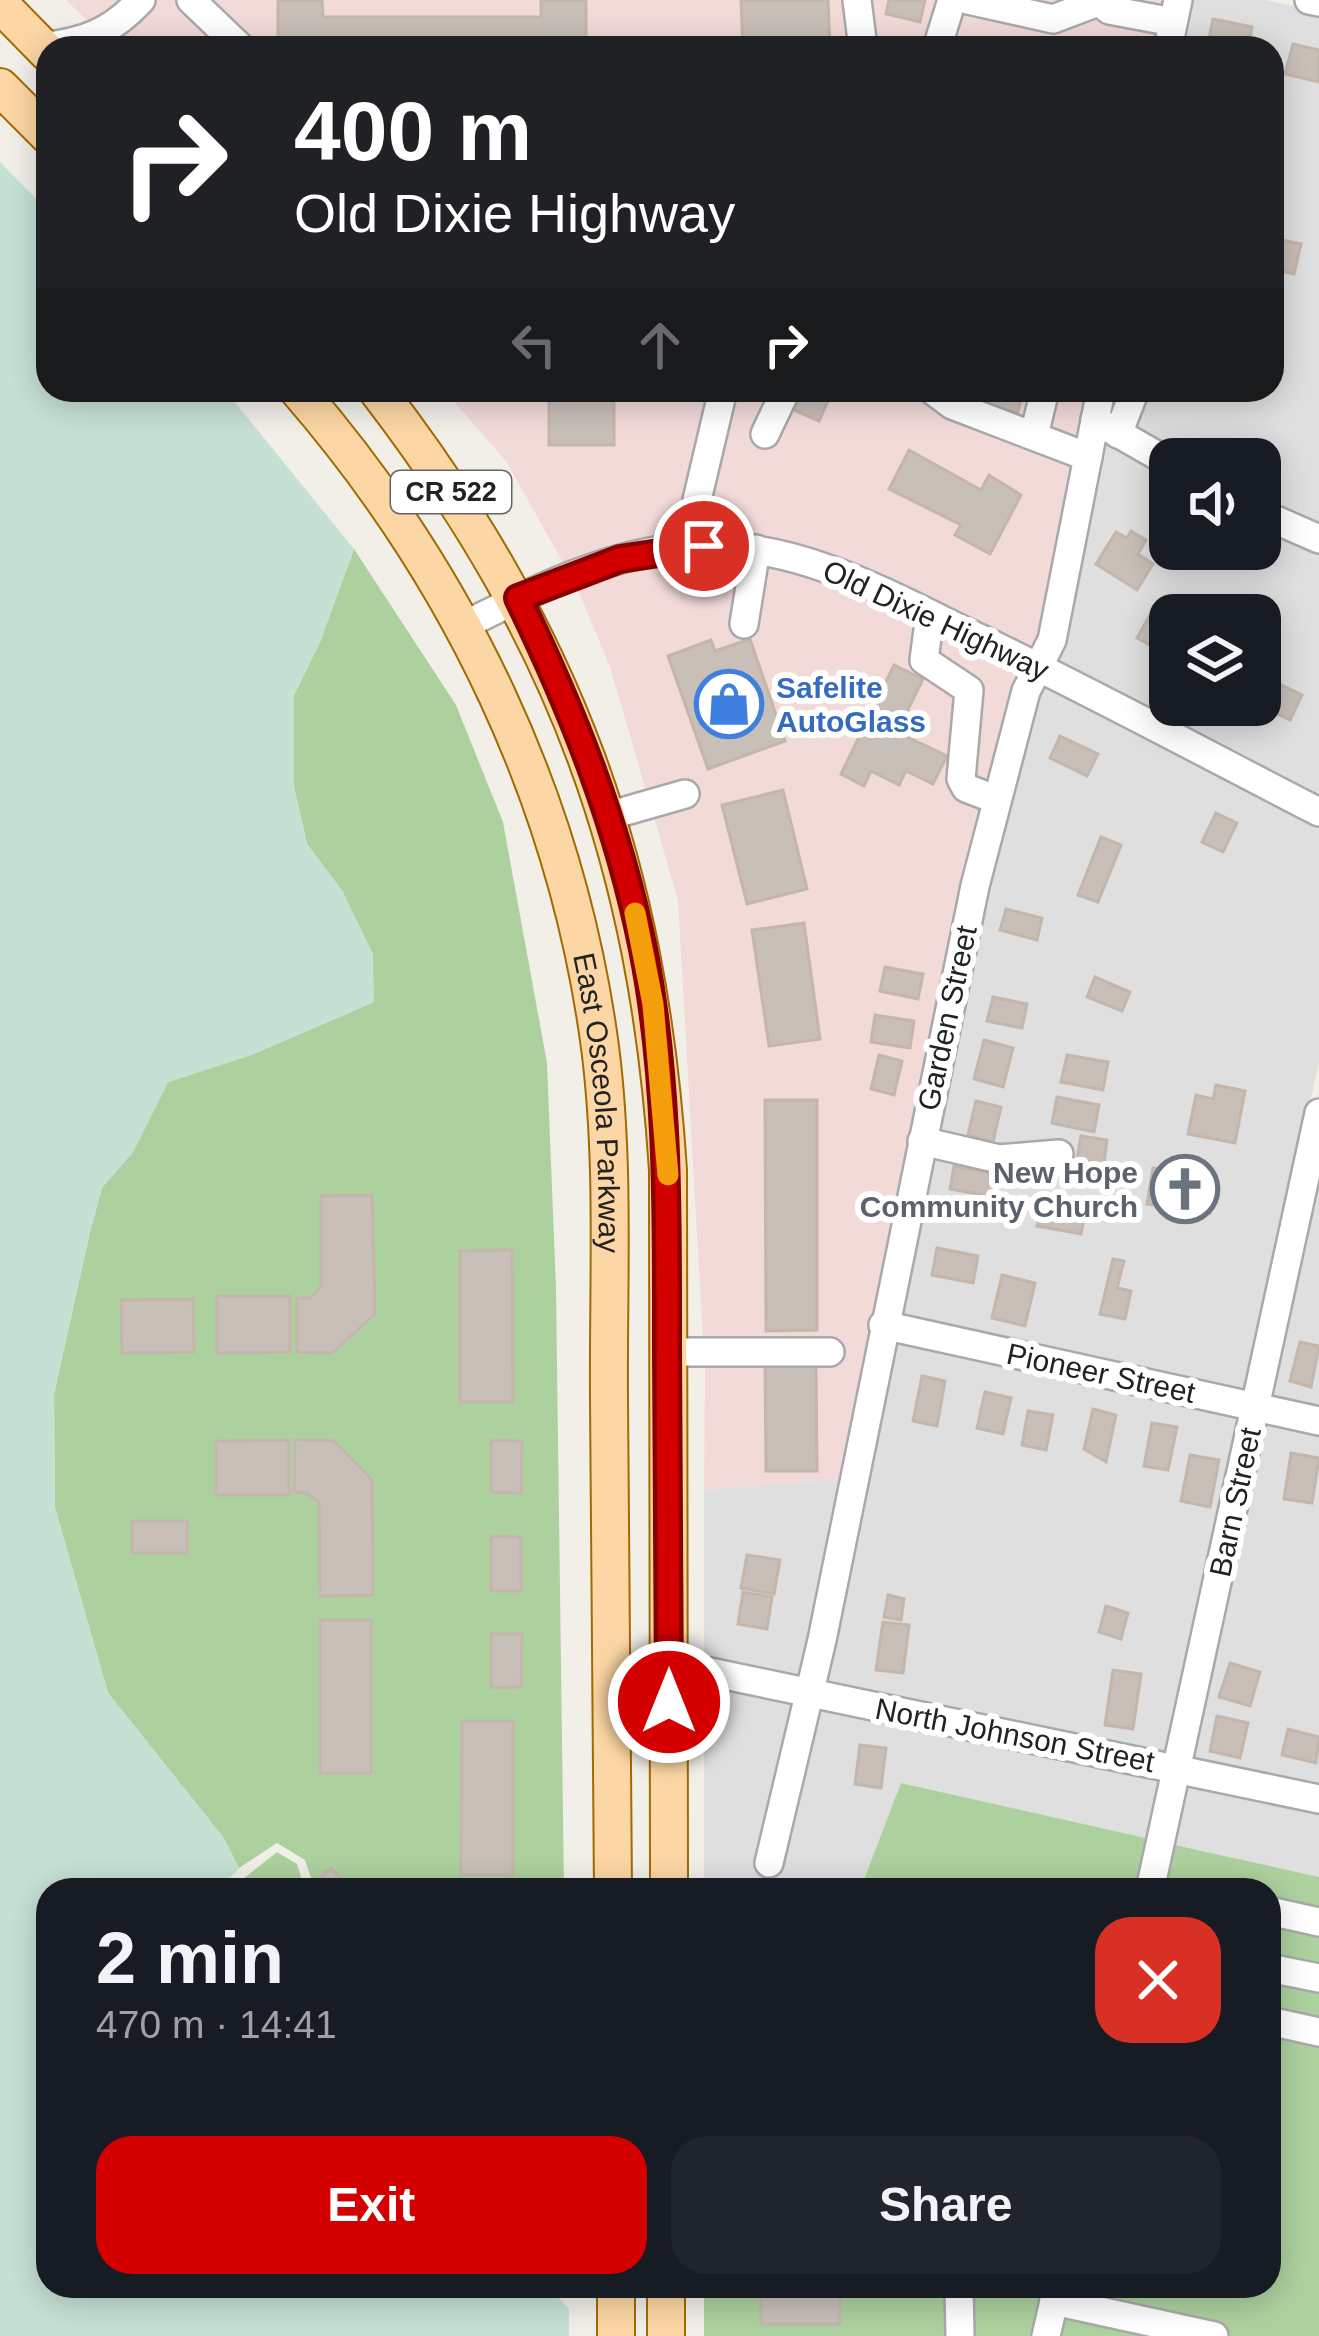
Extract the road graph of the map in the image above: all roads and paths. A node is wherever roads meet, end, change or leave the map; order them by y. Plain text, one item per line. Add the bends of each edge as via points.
1 (142, 0) edge
2 (190, 0) edge
3 (857, 0) edge
4 (952, 0) edge
5 (968, 0) edge
6 (1309, 0) edge
7 (1098, 1) edge
8 (1319, 2) edge
9 (0, 4) edge
10 (1173, 23) edge
11 (115, 36) edge
12 (228, 36) edge
13 (862, 36) edge
14 (941, 36) edge
15 (36, 41) edge
16 (4, 97) edge
17 (36, 125) edge
18 (308, 402) edge
19 (386, 402) edge
20 (720, 402) edge
21 (780, 402) edge
22 (948, 402) edge
23 (1042, 402) edge
24 (1103, 402) edge
25 (1126, 402) edge
26 (1107, 427) junction
27 (765, 434) dead end
28 (1034, 435) junction
29 (1149, 451) edge
30 (1088, 457) junction
31 (1281, 523) edge
32 (1319, 539) edge
33 (704, 546) junction
34 (756, 549) junction
35 (518, 598) junction
36 (930, 615) junction
37 (744, 624) dead end
38 (465, 625) junction
39 (1036, 666) junction
40 (685, 794) dead end
41 (997, 800) junction
42 (1319, 812) edge
43 (608, 816) junction
44 (1319, 1113) edge
45 (922, 1141) junction
46 (1059, 1154) dead end
47 (883, 1325) junction
48 (667, 1352) junction
49 (830, 1352) dead end
50 (1255, 1407) junction
51 (1319, 1421) edge
52 (710, 1672) dead end
53 (807, 1693) junction
54 (1178, 1768) junction
55 (1319, 1799) edge
56 (769, 1863) dead end
57 (613, 1878) edge
58 (669, 1878) edge
59 (1153, 1878) edge
60 (1281, 1914) edge
61 (1319, 1922) edge
62 (1281, 1970) edge
63 (1319, 1978) edge
64 (1281, 2024) edge
65 (1319, 2032) edge
66 (616, 2298) edge
67 (959, 2298) edge
68 (1055, 2298) edge
69 (1068, 2298) edge
70 (1124, 2298) edge
71 (1120, 2315) junction
72 (616, 2336) edge
73 (960, 2336) edge
74 (1046, 2336) edge
75 (1214, 2336) edge

1 - 11 street
2 - 12 street
3 - 13 street
4 - 14 street
5 - 7 street via 1053,20
6 - 8 street
7 - 10 street
9 - 15 main road
16 - 17 main road
18 - 38 main road, East Osceola Parkway / CR 522 via 398,514
19 - 35 main road, East Osceola Parkway / CR 522
20 - 33 street via 700,477
21 - 27 street
22 - 28 street
23 - 28 street
24 - 26 street, Garden Street
25 - 26 street
26 - 29 street
26 - 30 street, Garden Street
28 - 30 street
30 - 39 street, Garden Street via 1052,640
31 - 32 street
33 - 34 street, Old Dixie Highway
33 - 35 street, Old Dixie Highway via 620,559
34 - 36 street, Old Dixie Highway via 844,574
34 - 37 street
35 - 38 street, Old Dixie Highway
35 - 43 main road, East Osceola Parkway / CR 522
36 - 39 street, Old Dixie Highway
36 - 41 street via 924,660 969,690 961,778
38 - 57 main road, East Osceola Parkway / CR 522 via 550,830 600,1050
39 - 41 street, Garden Street
39 - 42 street, Old Dixie Highway
40 - 43 street
41 - 45 street, Garden Street
43 - 48 main road, East Osceola Parkway / CR 522 via 643,946 662,1078
44 - 50 street, Barn Street
45 - 46 street via 999,1160
45 - 47 street, Garden Street
47 - 50 street, Pioneer Street
47 - 53 street, Garden Street
48 - 49 street
48 - 58 main road, East Osceola Parkway / CR 522
50 - 51 street, Pioneer Street
50 - 54 street, Barn Street
52 - 53 street, North Johnson Street
53 - 54 street, North Johnson Street
53 - 56 street, Garden Street
54 - 55 street, North Johnson Street
54 - 59 street, Barn Street
60 - 61 street
62 - 63 street
64 - 65 street
66 - 72 main road
67 - 73 street
68 - 74 street
69 - 71 street
70 - 71 street
71 - 75 street

